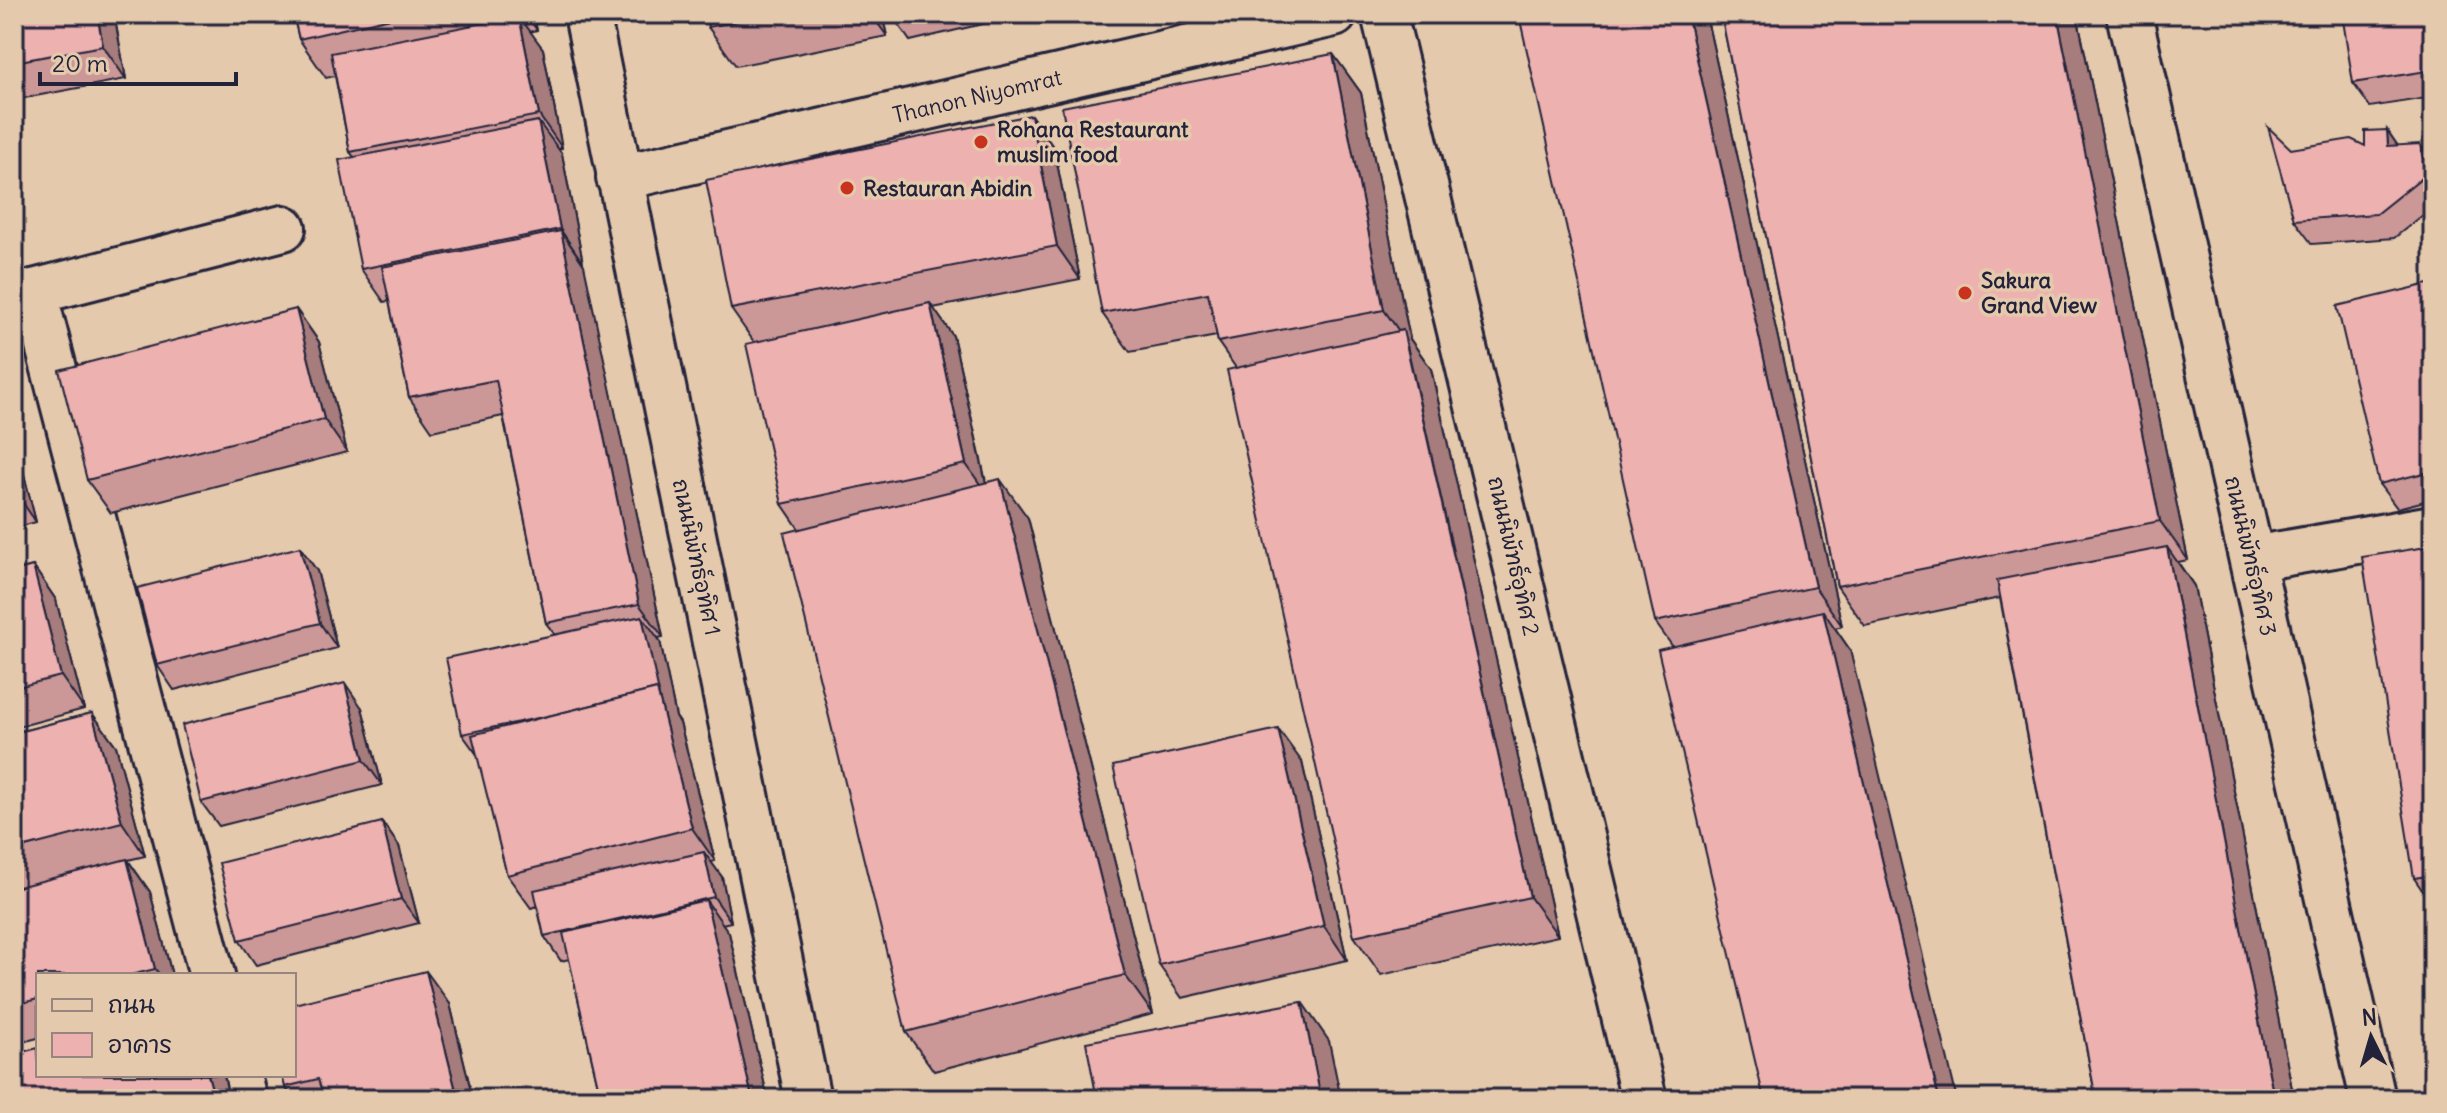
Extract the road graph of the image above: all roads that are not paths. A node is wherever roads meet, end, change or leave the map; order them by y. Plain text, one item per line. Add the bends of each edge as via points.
1 (587, 14) edge
2 (1334, 14) edge
3 (1384, 14) edge
4 (2129, 14) edge
5 (619, 178) junction
6 (283, 228) dead end
7 (24, 294) edge
8 (2433, 528) edge
9 (2252, 559) junction
10 (211, 973) edge
11 (238, 1077) edge
12 (244, 1099) edge
13 (808, 1099) edge
14 (1644, 1099) edge
15 (2373, 1099) edge

1 - 5 street, ถนนนิพัทธ์อุทิศ 1
2 - 5 street, Thanon Niyomrat
3 - 14 street, ถนนนิพัทธ์อุทิศ 2
4 - 9 street, ถนนนิพัทธ์อุทิศ 3
5 - 13 street, ถนนนิพัทธ์อุทิศ 1
6 - 7 street
7 - 10 street
8 - 9 street
9 - 15 street, ถนนนิพัทธ์อุทิศ 3
11 - 12 street

